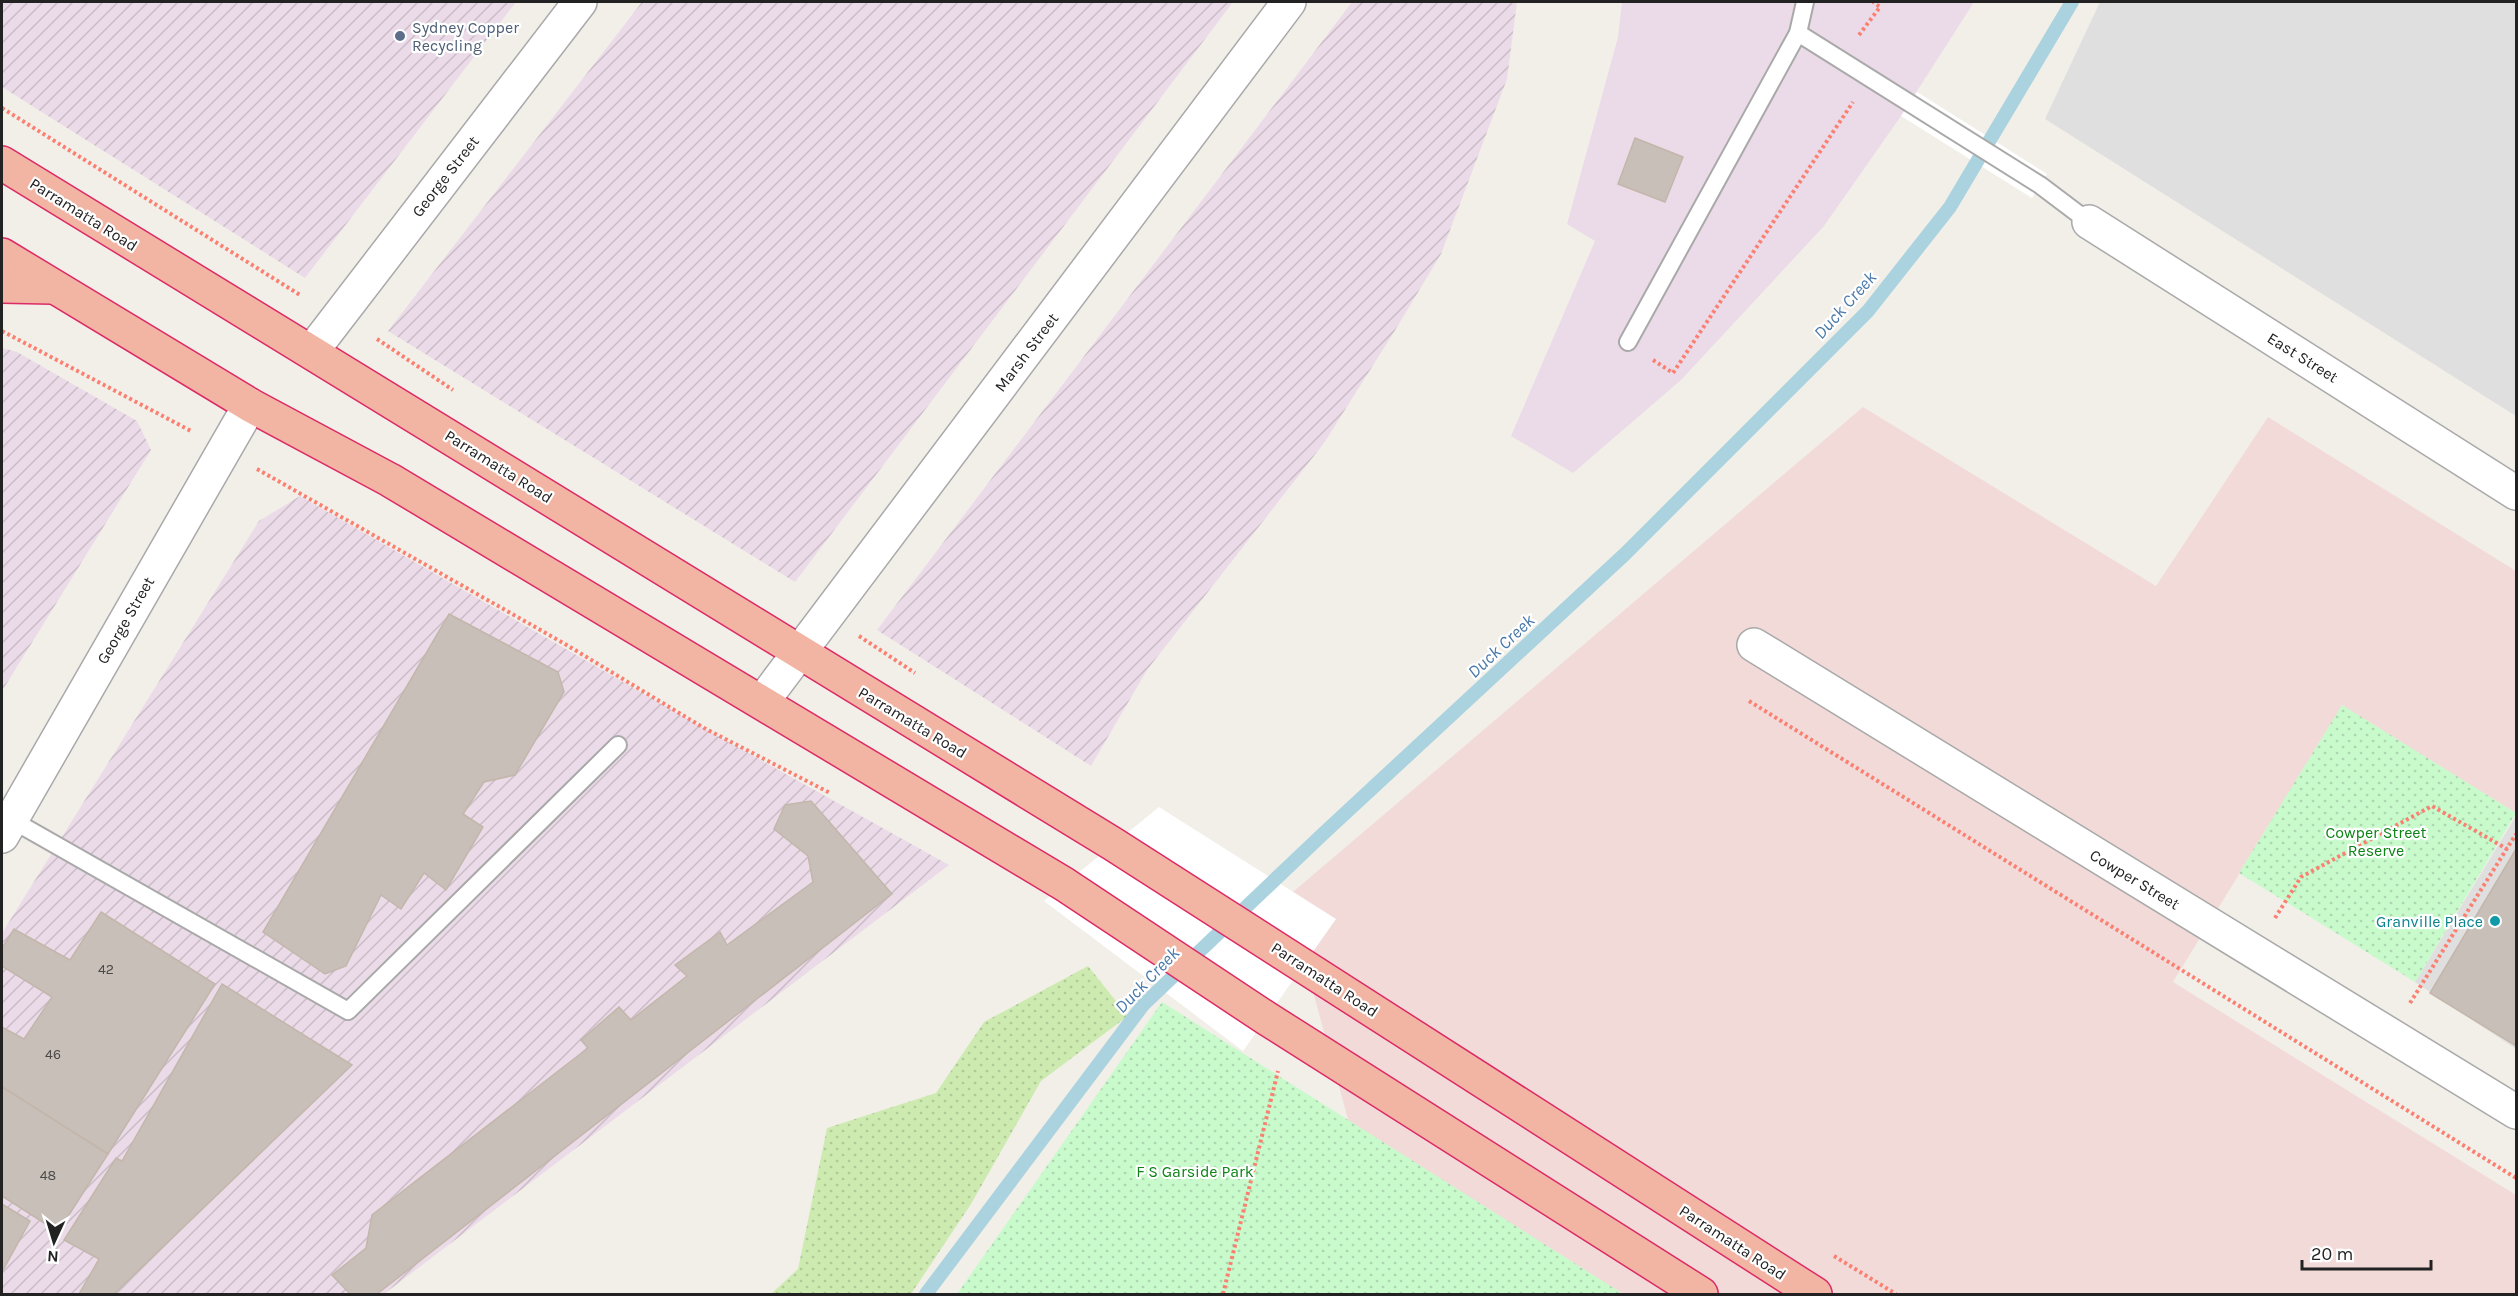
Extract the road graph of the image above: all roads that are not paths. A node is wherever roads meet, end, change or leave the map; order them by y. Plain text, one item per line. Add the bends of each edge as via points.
1 (580, 2) edge
2 (1289, 2) edge
3 (1805, 2) edge
4 (1798, 33) junction
5 (2, 164) edge
6 (2089, 222) joint
7 (2, 255) edge
8 (2, 286) edge
9 (54, 287) junction
10 (1628, 342) road end
11 (312, 351) junction
12 (250, 405) junction
13 (2517, 493) edge
14 (1754, 645) dead end
15 (798, 652) junction
16 (762, 702) junction
17 (618, 745) dead end
18 (7, 828) edge
19 (2517, 1112) edge
20 (1701, 1294) edge
21 (1815, 1294) edge

1 - 11 street, George Street
2 - 15 street, Marsh Street via 829,616
3 - 4 lane
4 - 6 lane via 2040,185
4 - 10 lane
5 - 11 highway, Parramatta Road
6 - 13 street, East Street
7 - 9 highway
8 - 9 highway
9 - 12 highway
11 - 15 highway, Parramatta Road
12 - 16 highway via 390,480
12 - 18 street, George Street
14 - 19 street, Cowper Street
15 - 16 street, Marsh Street
15 - 21 highway, Parramatta Road via 1113,844
16 - 20 highway via 1064,884 1266,1018
17 - 18 lane via 348,1011

